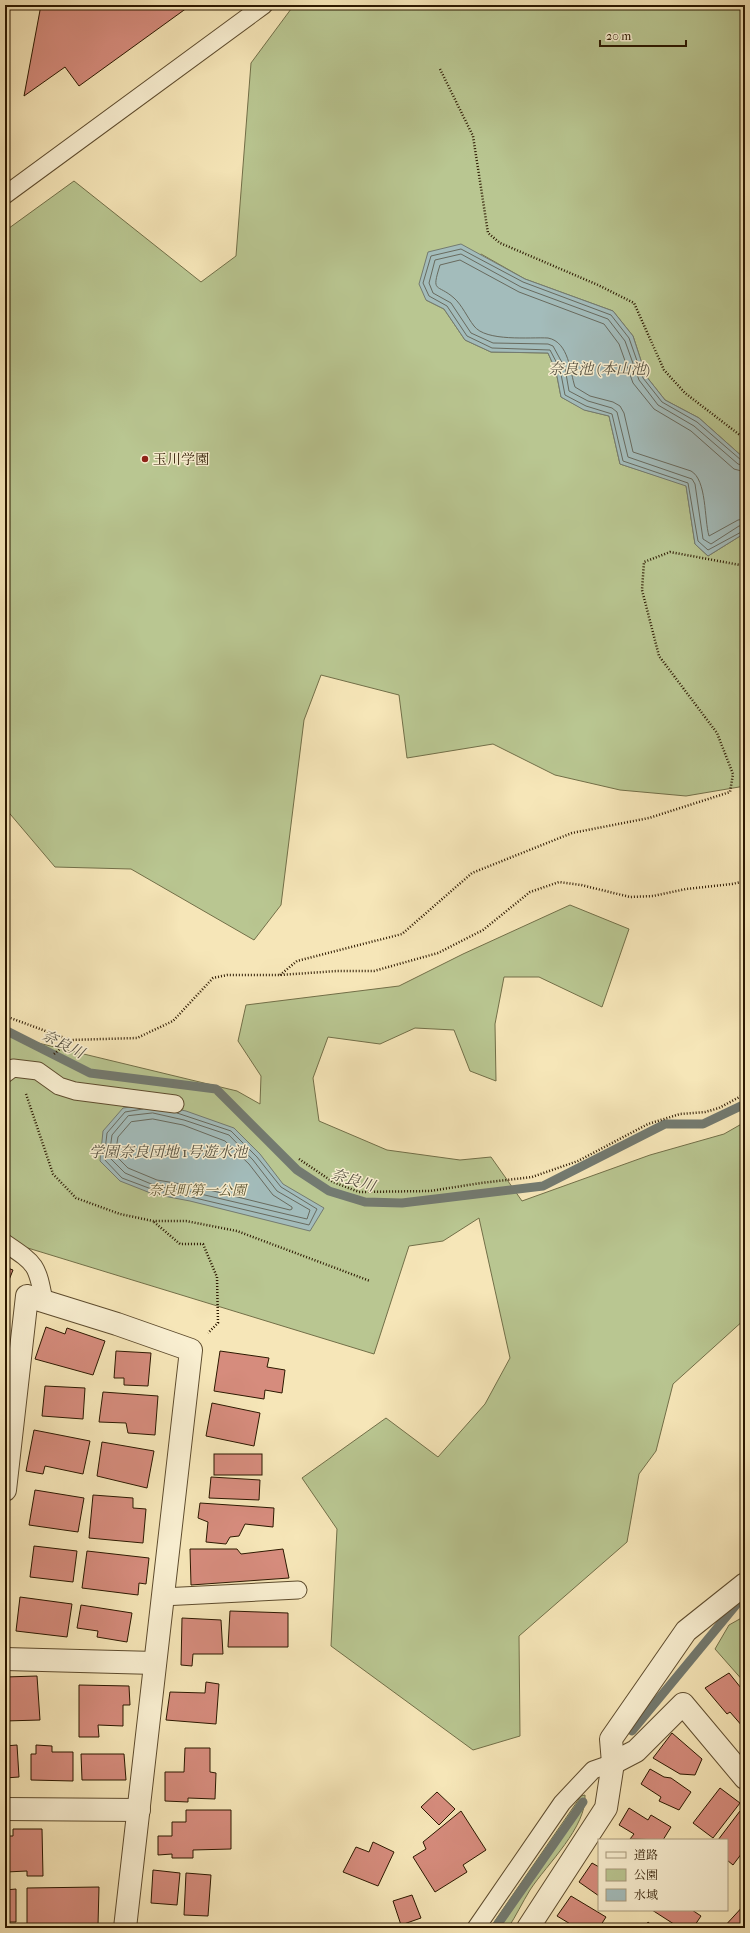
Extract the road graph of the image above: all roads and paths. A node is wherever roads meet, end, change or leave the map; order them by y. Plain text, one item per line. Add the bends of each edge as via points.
1 (264, 5) edge
2 (440, 69) dead end
3 (5, 195) edge
4 (745, 439) edge
5 (745, 563) edge
6 (745, 881) edge
7 (280, 975) junction
8 (5, 1016) edge
9 (70, 1040) junction
10 (48, 1058) dead end
11 (5, 1074) edge
12 (26, 1087) dead end
13 (745, 1094) edge
14 (175, 1104) dead end
15 (299, 1159) dead end
16 (153, 1221) junction
17 (5, 1243) edge
18 (370, 1281) dead end
19 (44, 1301) junction
20 (218, 1323) dead end
21 (5, 1490) edge
22 (745, 1584) edge
23 (298, 1590) dead end
24 (162, 1597) junction
25 (5, 1659) edge
26 (155, 1663) junction
27 (612, 1763) junction
28 (745, 1778) edge
29 (5, 1809) edge
30 (138, 1810) junction
31 (125, 1928) edge
32 (476, 1928) edge
33 (528, 1928) edge

1 - 3 lane
2 - 4 path via 473,136 488,233 500,243 634,303 664,370 685,392
5 - 7 path via 740,565 670,552 644,562 642,590 659,656 716,733 733,774 730,792 649,818 572,832 472,873 402,934 297,961
6 - 7 path via 653,896 630,897 559,882 530,892 483,930 438,953 374,971
7 - 9 path via 226,975 212,978 173,1021 137,1038
8 - 9 path
9 - 10 path
11 - 14 lane via 13,1068 38,1071 59,1086 75,1091
12 - 16 path via 26,1094 53,1174 76,1198 120,1214
13 - 15 path via 719,1108 680,1114 648,1124 578,1161 532,1177 430,1192 359,1192 333,1182
16 - 18 path via 186,1221 237,1231
16 - 20 path via 180,1244 203,1244 217,1277
17 - 19 lane via 30,1260 39,1274
19 - 21 street via 27,1296
19 - 24 street via 191,1350
22 - 27 street via 686,1631 611,1739
23 - 24 lane
24 - 26 street
25 - 26 street
26 - 30 street
27 - 28 street via 636,1751 683,1704
27 - 32 lane via 594,1770 562,1803
27 - 33 street via 606,1808
29 - 30 street
30 - 31 street

